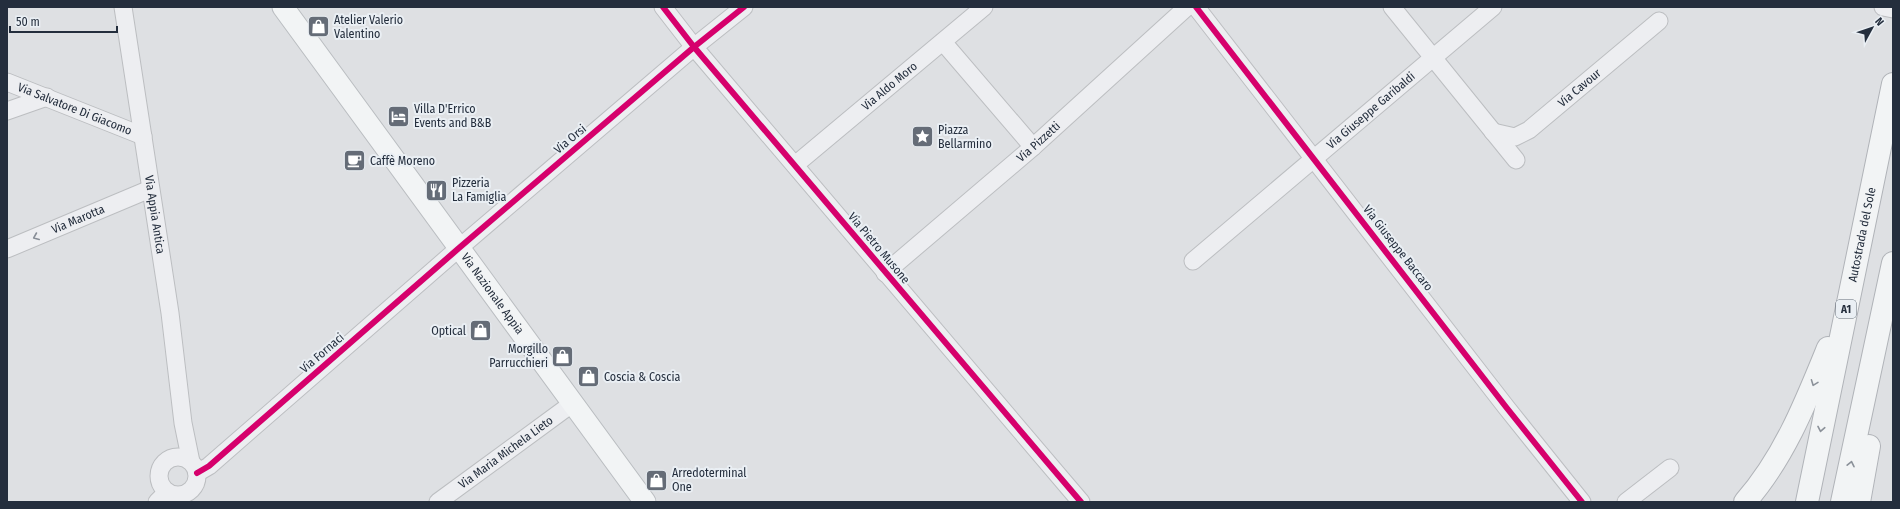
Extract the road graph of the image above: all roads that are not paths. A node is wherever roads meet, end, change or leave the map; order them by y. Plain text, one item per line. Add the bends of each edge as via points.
1 (123, 7) edge
2 (663, 7) edge
3 (744, 7) edge
4 (984, 7) edge
5 (1187, 7) edge
6 (1196, 7) edge
7 (1392, 7) edge
8 (1493, 7) edge
9 (1883, 7) edge
10 (289, 9) edge
11 (1893, 9) edge
12 (1659, 21) dead end
13 (943, 42) junction
14 (694, 47) junction
15 (1433, 58) junction
16 (7, 82) edge
17 (1893, 84) edge
18 (47, 97) junction
19 (7, 111) edge
20 (1886, 116) junction
21 (1493, 132) junction
22 (143, 136) junction
23 (1033, 146) junction
24 (1315, 158) junction
25 (1516, 160) dead end
26 (795, 165) junction
27 (150, 189) junction
28 (459, 248) junction
29 (7, 249) edge
30 (1193, 261) dead end
31 (1893, 263) edge
32 (886, 272) junction
33 (1893, 318) edge
34 (573, 403) junction
35 (183, 423) junction
36 (174, 457) junction
37 (1670, 468) dead end
38 (195, 472) junction
39 (162, 497) edge
40 (191, 499) edge
41 (438, 502) edge
42 (645, 502) edge
43 (1081, 502) edge
44 (1582, 502) edge
45 (1626, 502) edge
46 (1746, 502) edge
47 (1807, 502) edge
48 (1842, 502) edge
49 (1859, 502) edge

1 - 22 street, Via Appia Antica
2 - 14 street, Via Pietro Musone
3 - 14 street, Via Orsi
4 - 13 street, Via Aldo Moro
5 - 23 street, Via Pizzetti
6 - 24 street, Via Giuseppe Baccaro
7 - 15 street
8 - 15 street, Via Giuseppe Garibaldi
9 - 11 street
10 - 28 main road, Via Nazionale Appia
12 - 21 street, Via Cavour via 1529,130 1515,137
13 - 23 street
13 - 26 street, Via Aldo Moro
14 - 26 street, Via Pietro Musone
14 - 28 street, Via Orsi
15 - 21 street
15 - 24 street, Via Giuseppe Garibaldi
16 - 18 street, Via Salvatore Di Giacomo
17 - 20 highway, Autostrada del Sole / A1
18 - 19 street
18 - 22 street, Via Salvatore Di Giacomo
20 -> 46 highway via 1838,321 1810,393 1784,448
20 -> 47 highway, Autostrada del Sole / A1
21 - 25 street
22 - 27 street, Via Appia Antica
23 - 32 street, Via Pizzetti
24 - 30 street, Via Giuseppe Garibaldi
24 - 44 street, Via Giuseppe Baccaro
26 - 32 street, Via Pietro Musone
27 -> 29 street, Via Marotta
27 - 35 street, Via Appia Antica via 170,313
28 - 34 main road, Via Nazionale Appia
28 - 38 street, Via Fornaci via 209,466
48 -> 31 highway
32 - 43 street, Via Pietro Musone
33 - 49 highway
34 - 41 street, Via Maria Michela Lieto
34 - 42 main road, Via Nazionale Appia
35 - 36 street, Via Appia Antica
35 - 38 street, Via Appia Antica
36 - 38 street via 180,456
36 - 39 street via 163,463 158,475
37 - 45 street
38 - 40 street
39 - 40 street via 179,495

